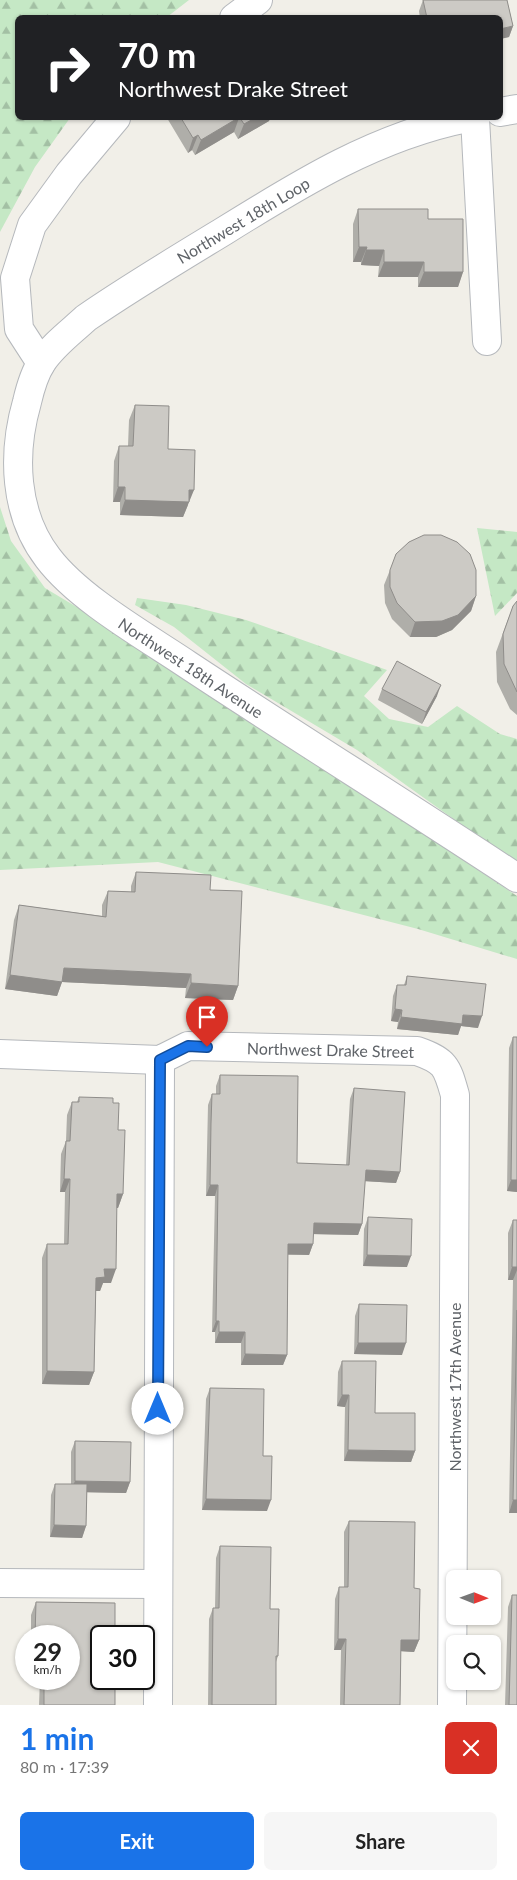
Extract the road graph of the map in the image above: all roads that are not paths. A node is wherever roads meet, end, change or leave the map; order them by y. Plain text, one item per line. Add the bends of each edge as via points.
1 (258, 0) edge
2 (238, 15) edge
3 (517, 109) edge
4 (503, 111) edge
5 (114, 120) edge
6 (459, 120) edge
7 (475, 120) edge
8 (487, 341) dead end
9 (41, 363) junction
10 (517, 878) edge
11 (0, 1054) edge
12 (160, 1060) junction
13 (448, 1070) joint
14 (0, 1583) edge
15 (158, 1584) junction
16 (158, 1705) edge
17 (452, 1705) edge

1 - 2 street
3 - 4 street
5 - 9 street via 68,174 32,225 15,278 19,329
6 - 9 street, Northwest 18th Loop via 406,134 344,161 286,192 86,318
7 - 8 street
9 - 10 street, Northwest 18th Avenue via 22,417 17,466 19,490 30,528 48,559 100,606
11 - 12 street, Northwest Drake Street
12 - 13 street, Northwest Drake Street via 188,1046 417,1051 437,1058
12 - 15 street
13 - 17 street, Northwest 17th Avenue via 455,1095
14 - 15 street
15 - 16 street

